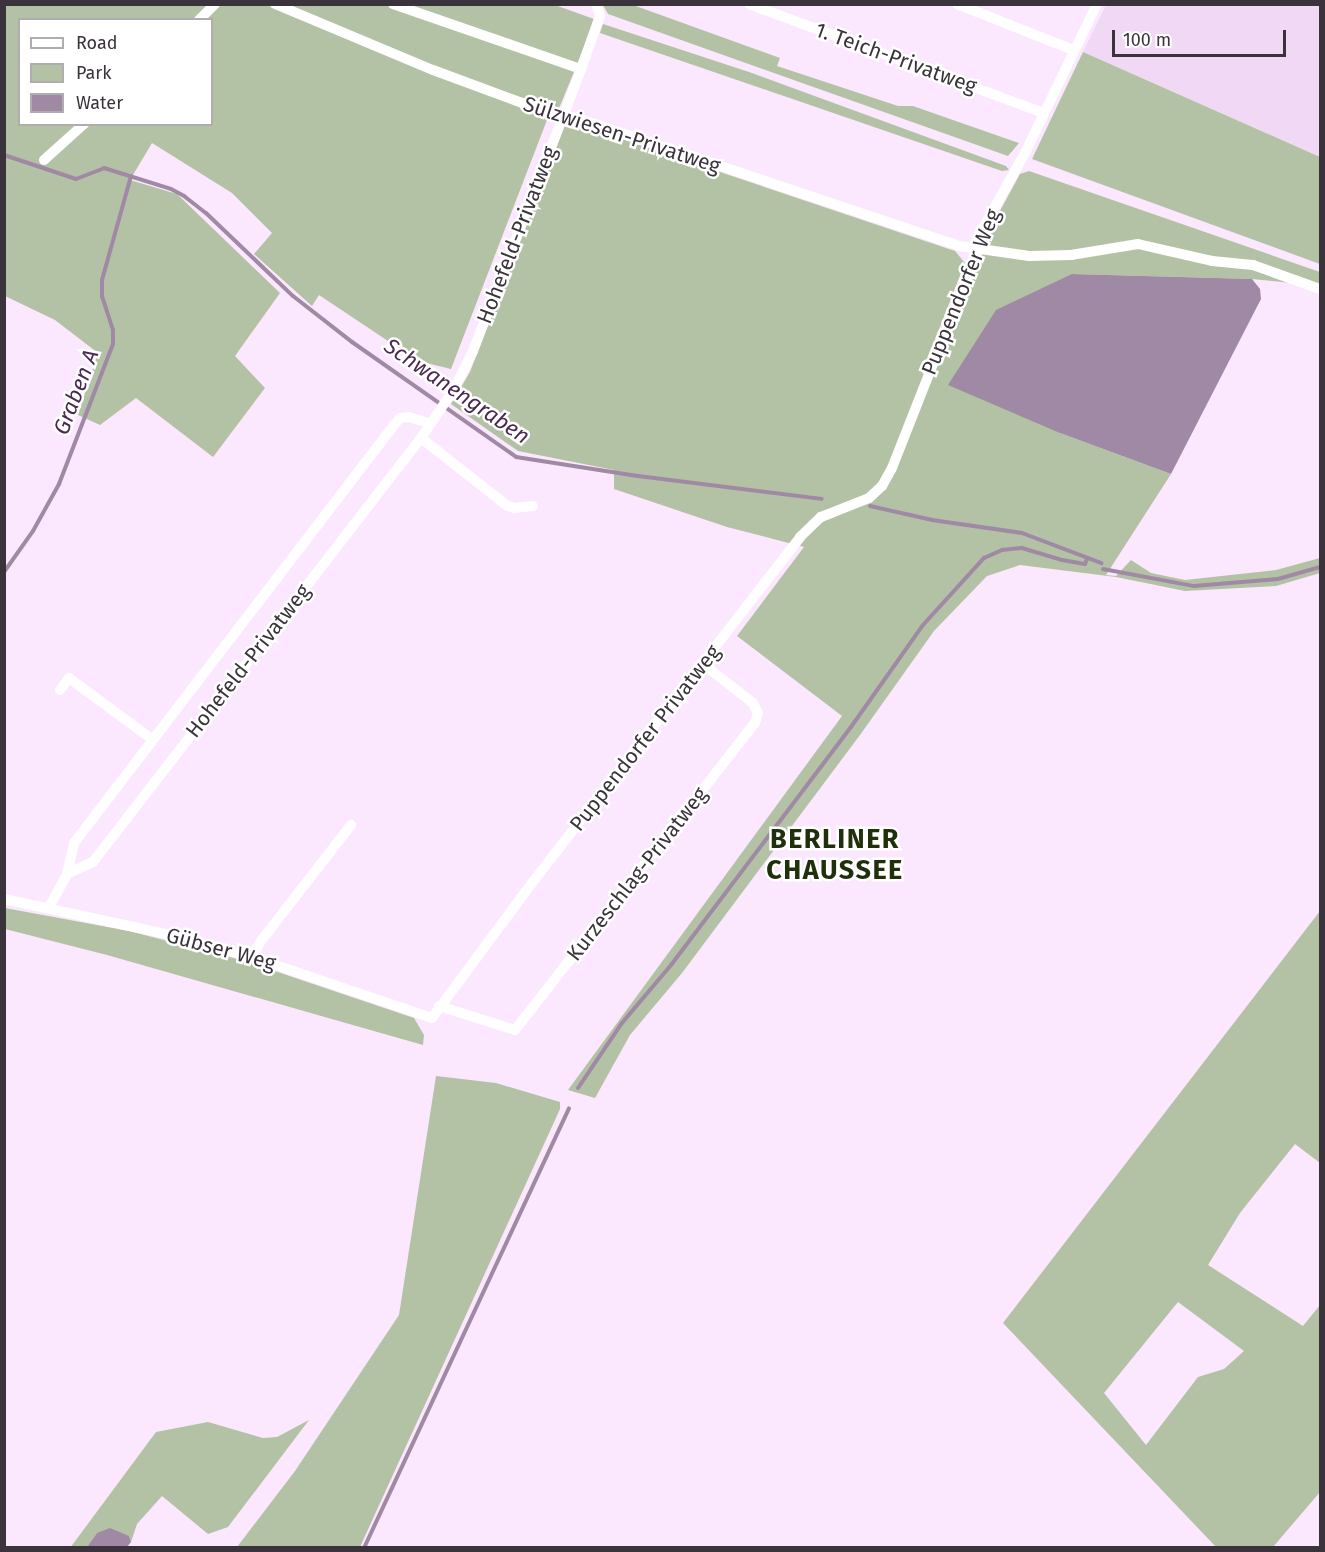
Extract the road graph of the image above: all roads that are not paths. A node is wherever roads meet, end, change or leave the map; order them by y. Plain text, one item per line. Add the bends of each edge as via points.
1 (215, 4) edge
2 (275, 4) edge
3 (393, 4) edge
4 (596, 4) edge
5 (748, 4) edge
6 (957, 4) edge
7 (1097, 4) edge
8 (201, 18) edge
9 (1073, 50) junction
10 (581, 69) junction
11 (1042, 113) junction
12 (563, 117) junction
13 (82, 126) edge
14 (44, 160) dead end
15 (975, 248) junction
16 (1320, 289) edge
17 (433, 420) junction
18 (421, 438) junction
19 (882, 486) joint
20 (533, 506) dead end
21 (703, 664) junction
22 (60, 690) dead end
23 (153, 740) junction
24 (351, 825) dead end
25 (68, 874) junction
26 (4, 899) edge
27 (49, 907) junction
28 (252, 957) junction
29 (439, 1005) junction
30 (432, 1018) joint

1 - 8 street
2 - 12 street, Sülzwiesen-Privatweg via 454,78
3 - 10 street
4 - 10 street, Hohefeld-Privatweg via 600,16
5 - 11 street, 1. Teich-Privatweg
6 - 9 street
7 - 9 street, Puppendorfer Weg
9 - 11 street, Puppendorfer Weg
10 - 12 street, Hohefeld-Privatweg
11 - 15 street, Puppendorfer Weg
12 - 15 street, Sülzwiesen-Privatweg via 577,118
12 - 17 street, Hohefeld-Privatweg via 472,351
13 - 14 street
15 - 16 street, Sülzwiesen-Privatweg via 1029,256 1071,255 1138,244 1212,261 1253,265
15 - 19 street, Puppendorfer Weg
17 - 18 street, Hohefeld-Privatweg
17 - 23 street, Hohefeld-Privatweg via 400,418
18 - 20 street via 506,505
18 - 25 street, Hohefeld-Privatweg via 93,862
19 - 21 street, Puppendorfer Privatweg via 868,498 814,522
21 - 29 street, Puppendorfer Privatweg
21 - 29 street, Kurzeschlag-Privatweg via 753,703 758,713 755,723 515,1030
22 - 23 street, Hohefeld-Privatweg via 69,678
23 - 25 street, Hohefeld-Privatweg via 74,843
24 - 28 street
25 - 27 street, Hohefeld-Privatweg
26 - 27 street, Gübser Weg
27 - 28 street, Gübser Weg
28 - 30 street, Gübser Weg
29 - 30 street, Puppendorfer Privatweg

